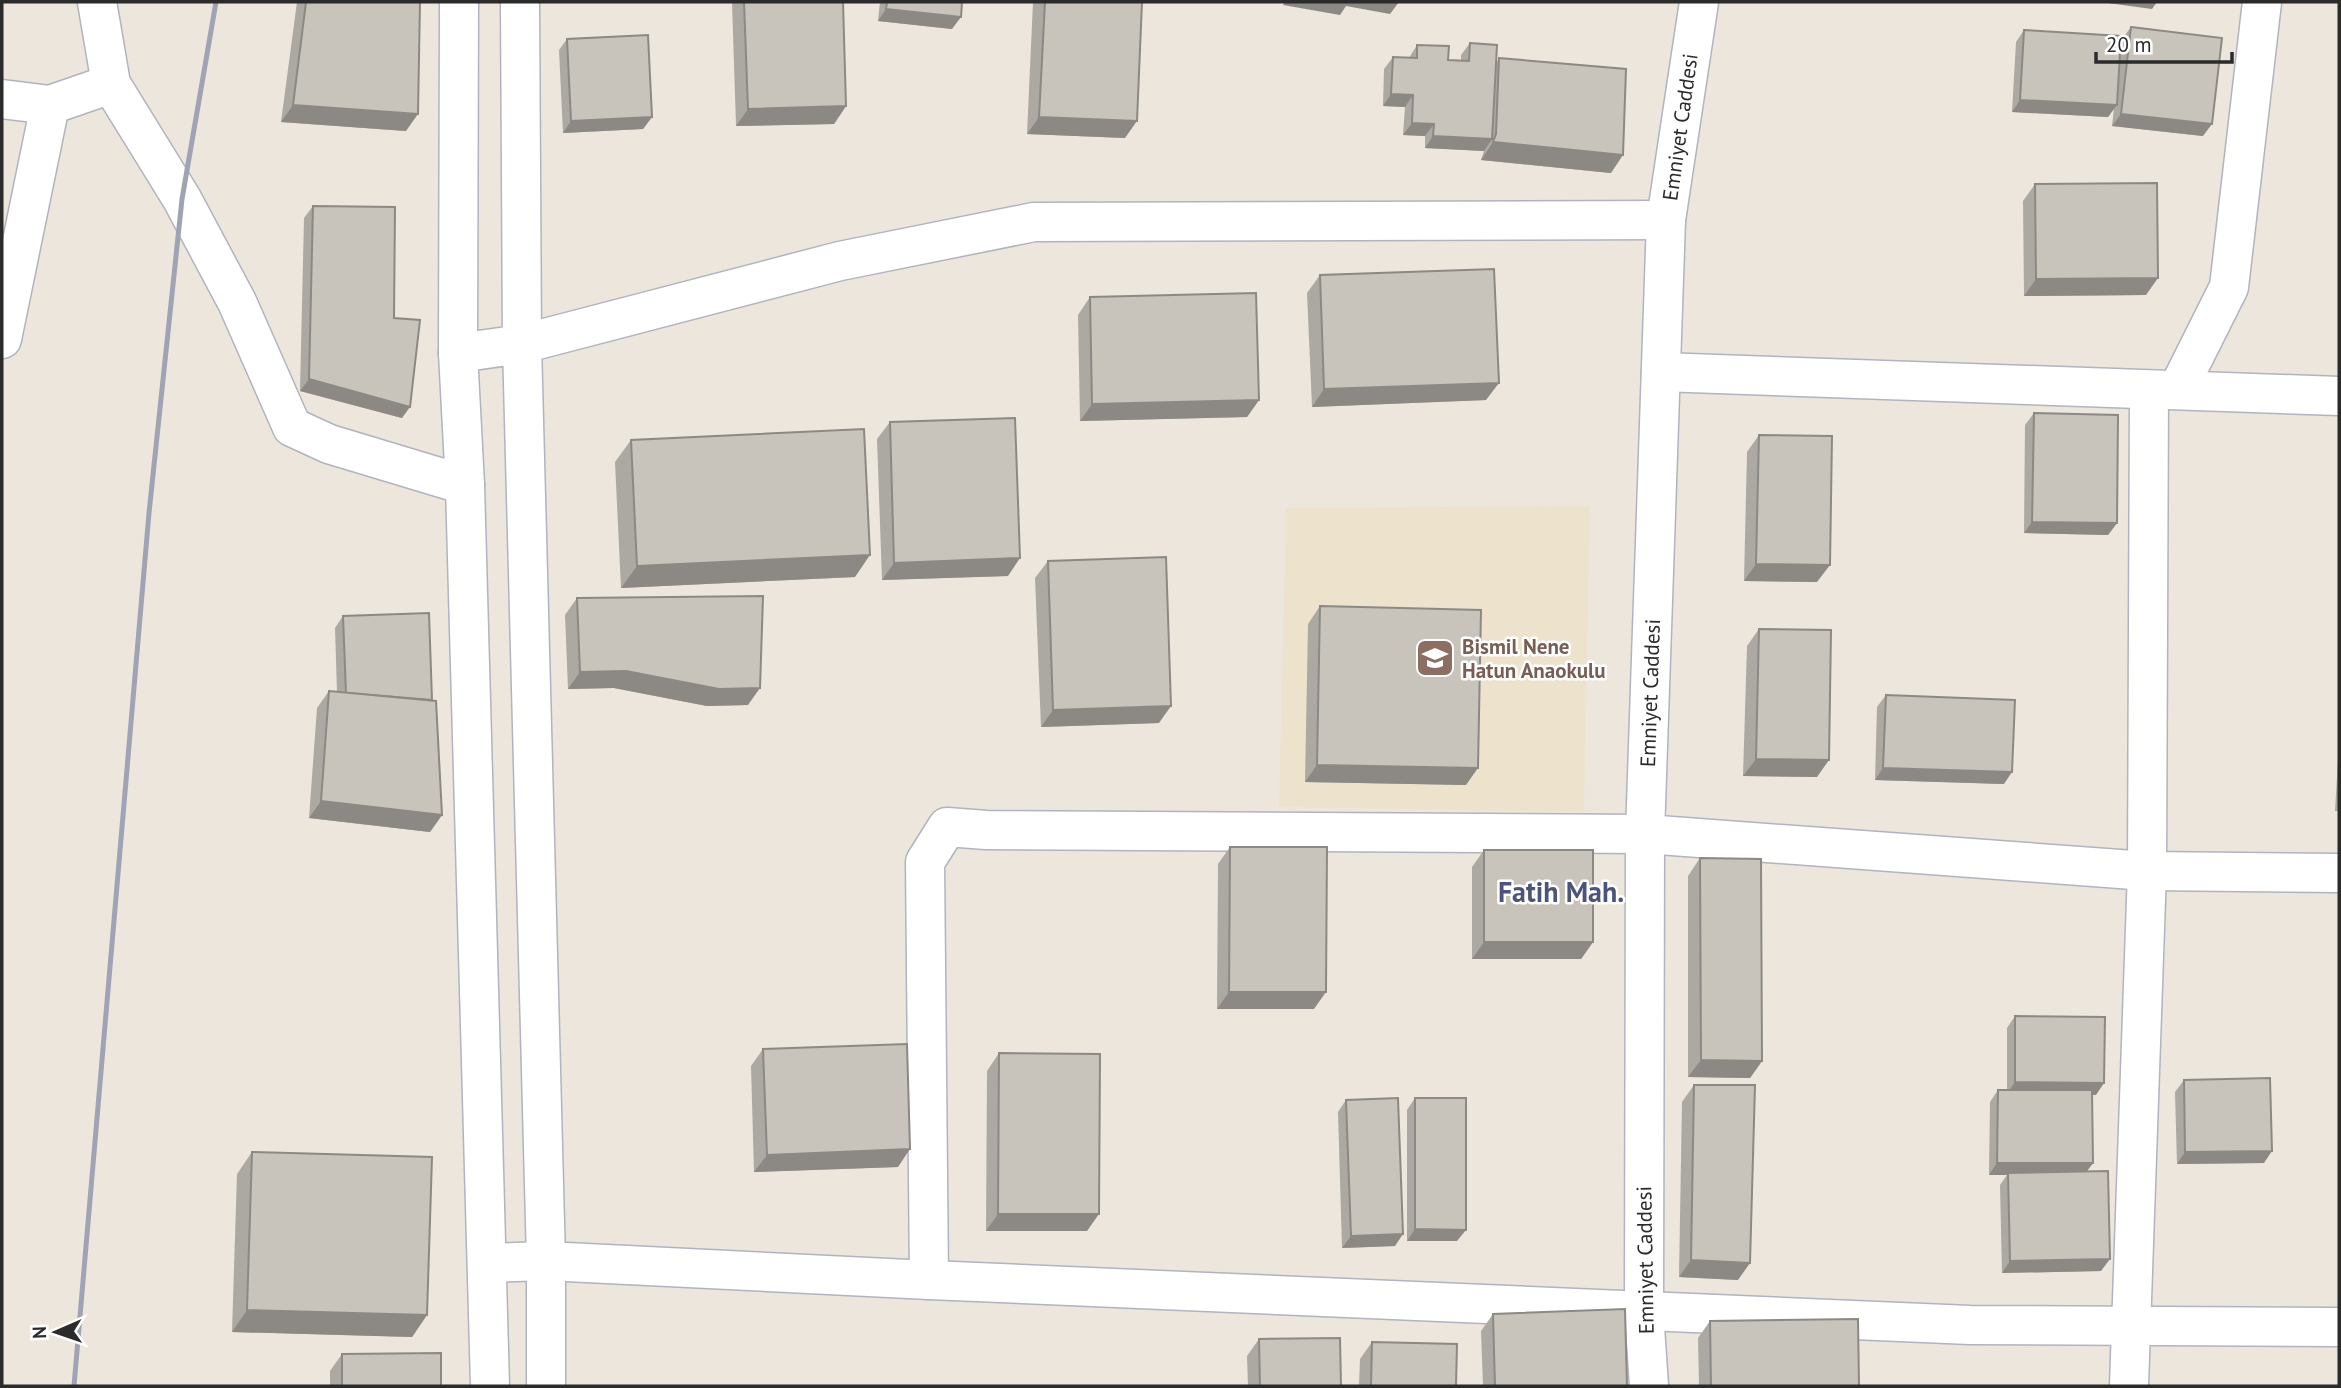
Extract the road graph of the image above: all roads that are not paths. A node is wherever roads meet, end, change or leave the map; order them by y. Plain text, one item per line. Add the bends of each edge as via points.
1 (97, 2) edge
2 (459, 2) edge
3 (520, 2) edge
4 (1699, 2) edge
5 (2262, 2) edge
6 (111, 84) junction
7 (2, 99) edge
8 (50, 105) junction
9 (1666, 220) junction
10 (2, 339) edge
11 (522, 344) junction
12 (458, 353) junction
13 (1661, 372) junction
14 (2164, 389) junction
15 (2339, 396) edge
16 (465, 485) junction
17 (1645, 834) junction
18 (2147, 871) junction
19 (2339, 873) edge
20 (546, 1261) junction
21 (488, 1263) junction
22 (929, 1280) junction
23 (1644, 1312) junction
24 (2132, 1325) junction
25 (2339, 1327) edge
26 (490, 1386) edge
27 (547, 1386) edge
28 (1649, 1386) edge
29 (2129, 1386) edge

1 - 6 street
2 - 12 street
3 - 11 street
4 - 9 street, Emniyet Caddesi
5 - 14 street via 2229,287
6 - 8 street
6 - 16 street via 182,199 237,302 292,427 329,444
7 - 8 street
8 - 10 street
9 - 11 street via 1034,222 840,261
9 - 13 street, Emniyet Caddesi
11 - 12 street
11 - 20 street
12 - 16 street
13 - 14 street
13 - 17 street, Emniyet Caddesi
14 - 15 street
14 - 18 street
16 - 21 street
17 - 18 street
17 - 22 street via 947,827 925,862
17 - 23 street, Emniyet Caddesi
18 - 19 street
18 - 24 street
20 - 21 street
20 - 22 street
20 - 27 street
21 - 26 street
22 - 23 street
23 - 24 street via 1970,1325
23 - 28 street, Emniyet Caddesi
24 - 25 street
24 - 29 street

